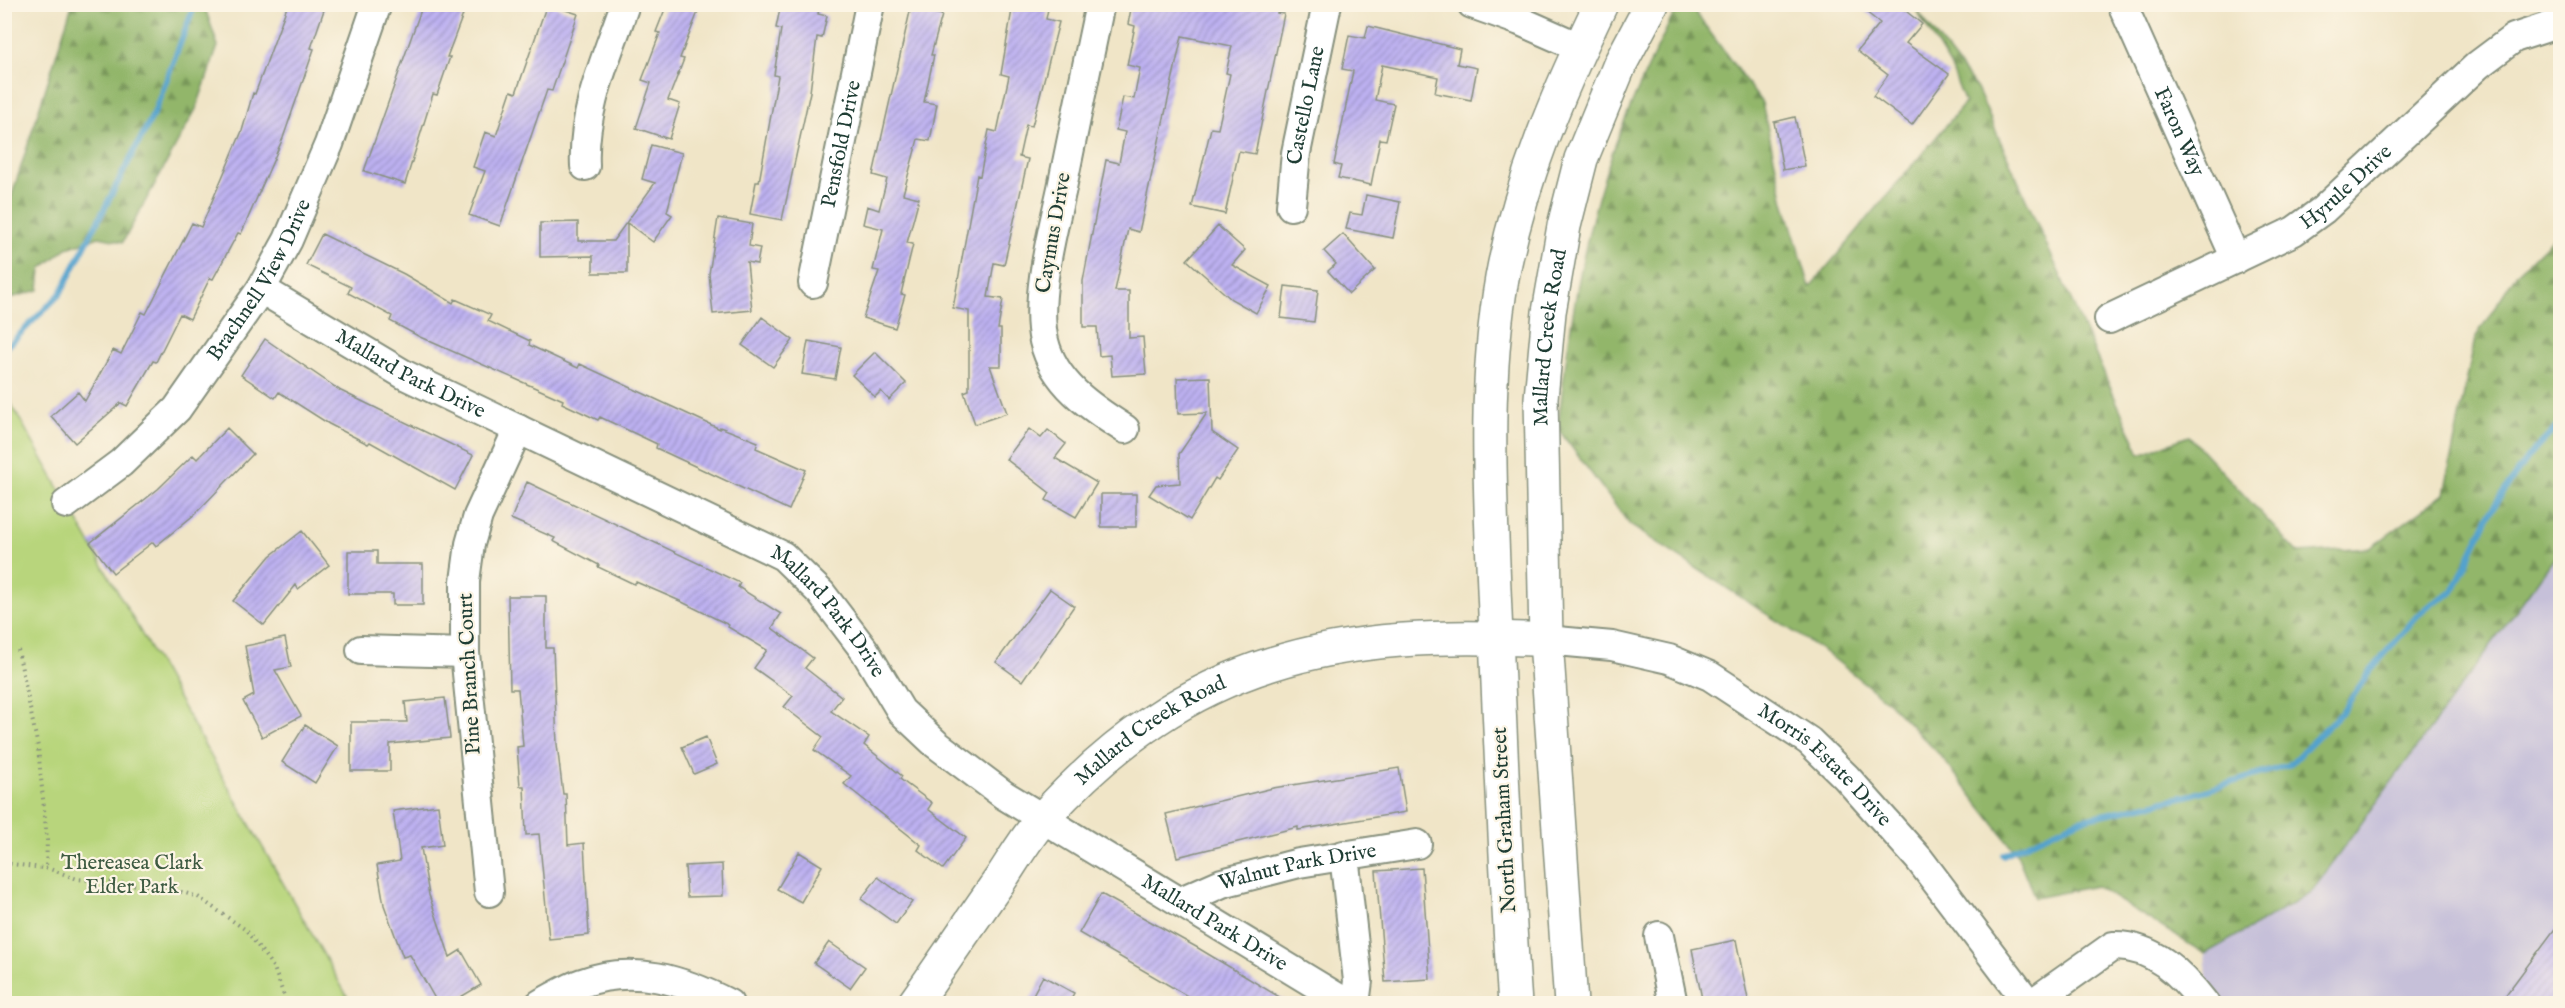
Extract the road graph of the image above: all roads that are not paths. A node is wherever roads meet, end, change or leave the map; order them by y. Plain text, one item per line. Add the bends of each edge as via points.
1 (377, 4) edge
2 (625, 4) edge
3 (870, 4) edge
4 (1100, 4) edge
5 (1326, 4) edge
6 (1472, 4) edge
7 (1601, 4) edge
8 (1652, 4) edge
9 (2122, 4) edge
10 (2560, 23) edge
11 (1578, 47) junction
12 (585, 166) dead end
13 (1291, 206) dead end
14 (2236, 259) junction
15 (813, 283) dead end
16 (261, 289) junction
17 (2109, 319) dead end
18 (518, 429) junction
19 (1125, 429) dead end
20 (66, 504) dead end
21 (1496, 637) junction
22 (1546, 640) junction
23 (361, 650) dead end
24 (465, 653) junction
25 (1042, 819) junction
26 (1417, 844) dead end
27 (1344, 855) junction
28 (489, 892) dead end
29 (1181, 901) junction
30 (1659, 936) dead end
31 (2028, 1003) edge
32 (540, 1004) edge
33 (729, 1004) edge
34 (914, 1004) edge
35 (1348, 1004) edge
36 (1356, 1004) edge
37 (1515, 1004) edge
38 (1571, 1004) edge
39 (1673, 1004) edge
40 (2205, 1004) edge

1 - 16 street, Brachnell View Drive via 329,144 288,240
2 - 12 street via 588,113
3 - 15 street, Pensfold Drive
4 - 19 street, Caymus Drive via 1051,238 1041,310 1044,341 1058,373 1085,404
5 - 13 street, Castello Lane via 1296,153
6 - 11 street
7 - 11 main road
8 - 22 main road, Mallard Creek Road via 1620,64 1581,159 1549,312 1541,398
9 - 14 street, Faron Way
10 - 14 street, Hyrule Drive via 2514,38 2478,65 2323,210 2294,231
11 - 21 main road via 1529,170 1502,279 1489,431
14 - 17 street, Hyrule Drive
16 - 18 street, Mallard Park Drive via 405,375
16 - 20 street, Brachnell View Drive via 177,409 121,463
18 - 24 street, Pine Branch Court via 478,516 470,543 465,581
18 - 25 street, Mallard Park Drive via 783,556 821,593 865,651 886,690 907,717 936,744
21 - 22 main road, Mallard Creek Road
21 - 25 main road, Mallard Creek Road via 1341,647 1266,664 1224,680 1156,717
21 - 37 main road, North Graham Street
22 - 31 street, Morris Estate Drive via 1612,646 1669,659 1710,676 1809,741 1919,859
22 - 38 main road
23 - 24 street
24 - 28 street, Pine Branch Court
25 - 29 street, Mallard Park Drive
25 - 34 main road, Mallard Creek Road
26 - 27 street, Walnut Park Drive
27 - 29 street, Walnut Park Drive via 1260,872
27 - 36 street via 1358,981
29 - 35 street, Mallard Park Drive
30 - 39 street
31 - 40 street via 2113,946 2124,946 2163,961 2187,981
32 - 33 street via 582,983 610,975 642,974 670,978

